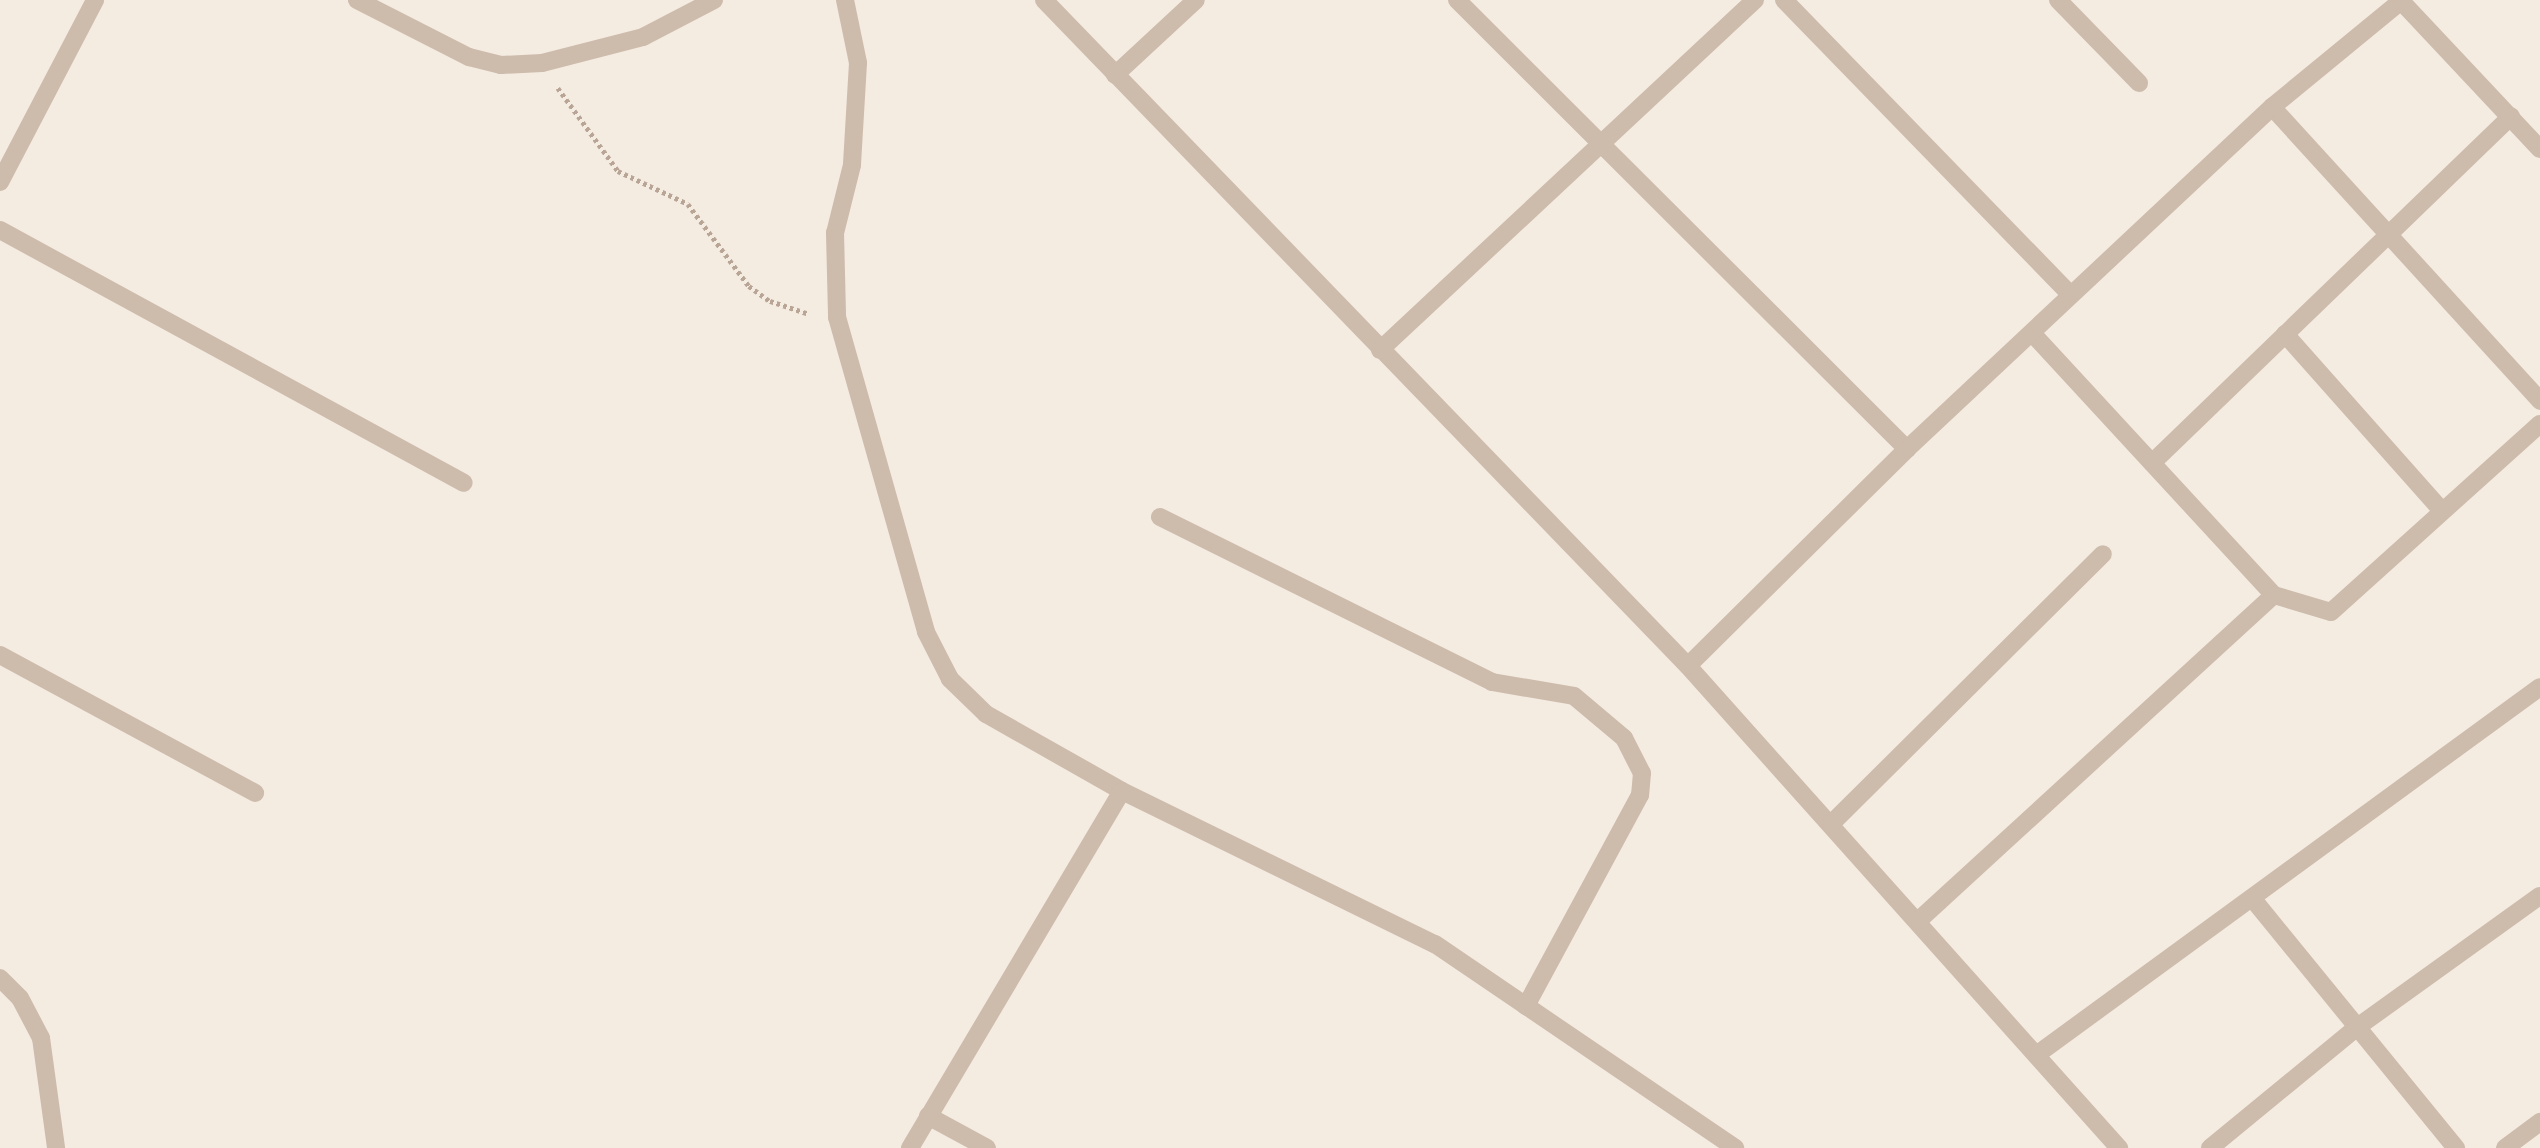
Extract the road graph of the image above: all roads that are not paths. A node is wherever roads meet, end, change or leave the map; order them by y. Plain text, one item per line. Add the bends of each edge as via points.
1 (94, 0) edge
2 (357, 0) edge
3 (714, 0) edge
4 (845, 0) edge
5 (1044, 0) edge
6 (1196, 0) edge
7 (1457, 0) edge
8 (1755, 0) edge
9 (1784, 0) edge
10 (2058, 0) edge
11 (2401, 0) edge
12 (1115, 75) junction
13 (2138, 83) dead end
14 (2272, 107) junction
15 (2511, 116) junction
16 (1600, 143) junction
17 (2540, 149) edge
18 (0, 182) edge
19 (0, 230) edge
20 (2388, 234) junction
21 (2070, 294) junction
22 (2032, 333) junction
23 (2285, 334) junction
24 (1380, 350) junction
25 (2540, 401) edge
26 (2540, 424) edge
27 (1907, 450) junction
28 (2152, 463) junction
29 (464, 483) dead end
30 (2442, 511) junction
31 (1160, 517) dead end
32 (2103, 554) dead end
33 (2274, 595) junction
34 (0, 655) edge
35 (1688, 666) junction
36 (2540, 687) edge
37 (1122, 791) junction
38 (255, 793) dead end
39 (1831, 824) junction
40 (2540, 896) edge
41 (2252, 898) junction
42 (1919, 920) junction
43 (0, 978) edge
44 (1526, 1006) junction
45 (2356, 1028) junction
46 (2039, 1053) junction
47 (928, 1116) junction
48 (2540, 1122) edge
49 (56, 1148) edge
50 (910, 1148) edge
51 (987, 1148) edge
52 (1735, 1148) edge
53 (2119, 1148) edge
54 (2210, 1148) edge
55 (2456, 1148) edge
56 (2505, 1148) edge

1 - 18 street
2 - 3 street via 469,57 501,65 542,63 643,37
4 - 37 street via 858,63 852,165 835,233 837,317 926,632 950,678 986,714
5 - 12 street
6 - 12 street
7 - 16 street
8 - 16 street
9 - 21 street
10 - 13 street
11 - 14 street
11 - 15 street
12 - 24 street
14 - 20 street
14 - 21 street
15 - 17 street
15 - 20 street
16 - 24 street
16 - 27 street
19 - 29 street
20 - 23 street
20 - 25 street
21 - 22 street
22 - 27 street
22 - 28 street
23 - 28 street
23 - 30 street
24 - 35 street
26 - 30 street
27 - 35 street
28 - 33 street
30 - 33 street via 2331,612
31 - 44 street via 1492,682 1574,696 1624,738 1642,773 1640,795
32 - 39 street
33 - 42 street
34 - 38 street
35 - 39 street
36 - 41 street
37 - 44 street via 1435,944
37 - 47 street
39 - 42 street
40 - 45 street
41 - 45 street
41 - 46 street
42 - 46 street
43 - 49 street via 20,998 41,1038
44 - 52 street
45 - 54 street
45 - 55 street
46 - 53 street
47 - 50 street
47 - 51 street
48 - 56 street

